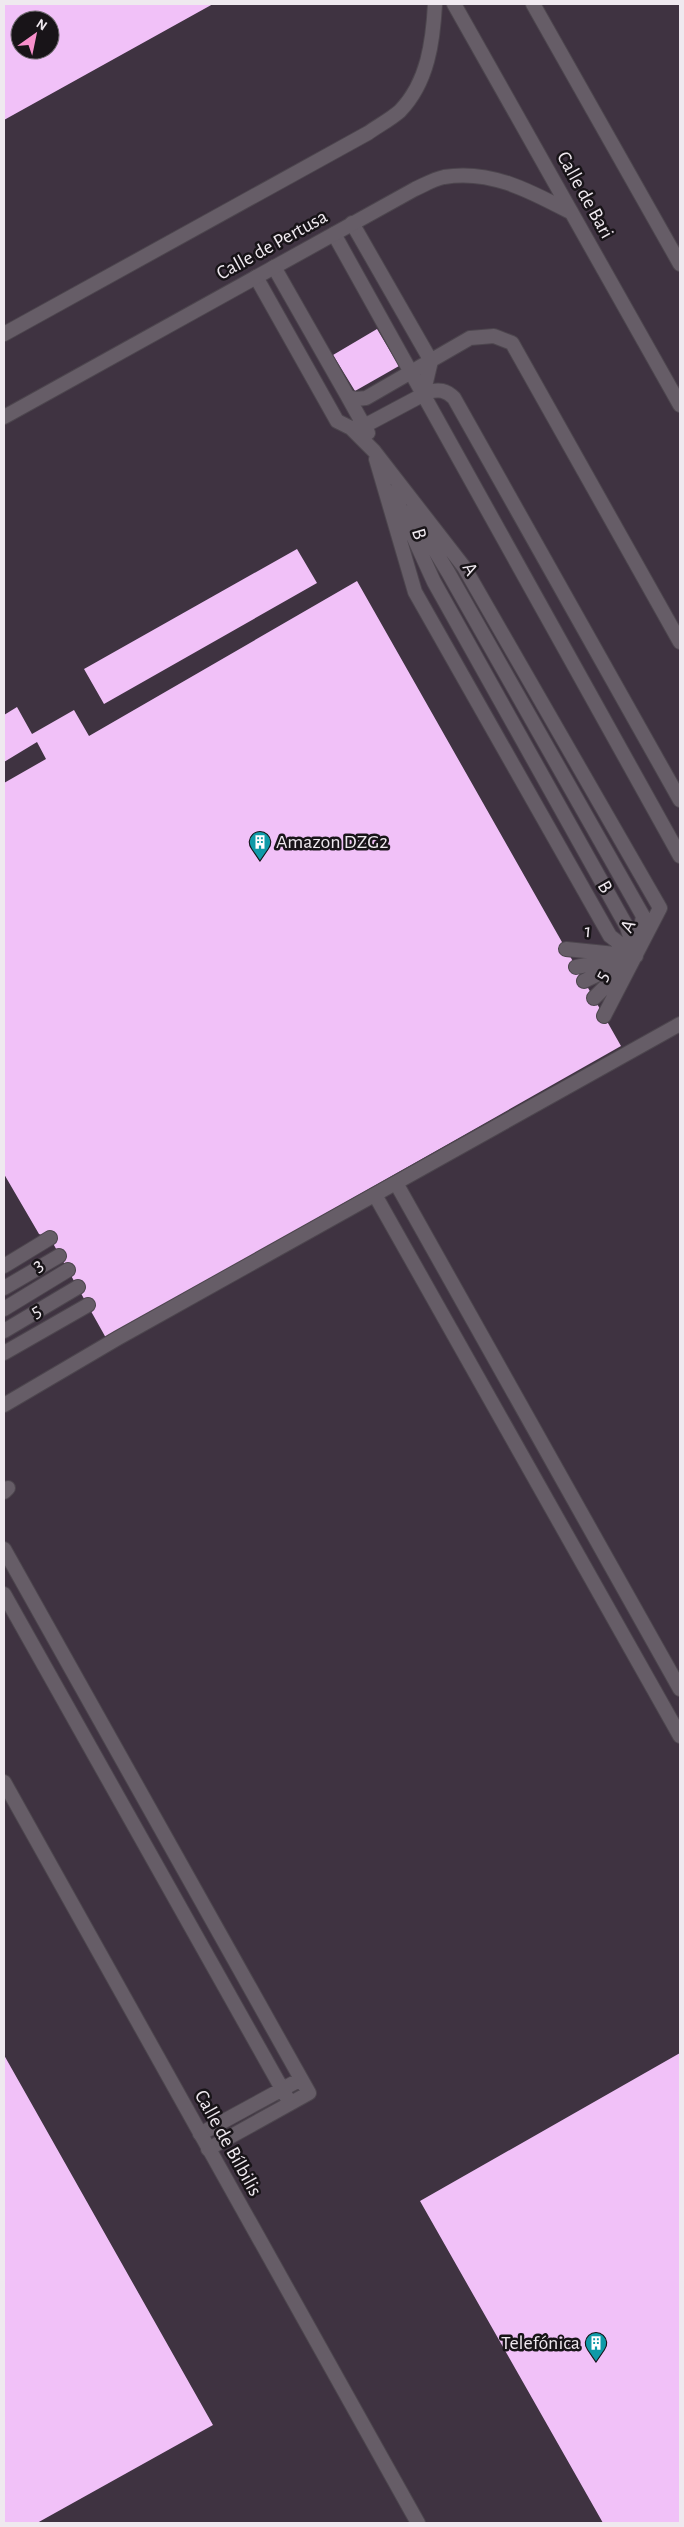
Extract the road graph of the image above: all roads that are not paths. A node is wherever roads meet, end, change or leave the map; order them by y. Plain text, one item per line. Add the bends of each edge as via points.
1 (435, 4) edge
2 (454, 4) edge
3 (534, 4) edge
4 (572, 213) junction
5 (352, 223) junction
6 (334, 234) junction
7 (680, 264) edge
8 (274, 267) junction
9 (256, 277) junction
10 (4, 334) edge
11 (431, 361) junction
12 (411, 372) junction
13 (423, 395) junction
14 (348, 396) junction
15 (680, 405) edge
16 (4, 417) edge
17 (366, 426) junction
18 (351, 428) junction
19 (374, 451) junction
20 (680, 642) edge
21 (680, 800) edge
22 (680, 856) edge
23 (566, 949) dead end
24 (636, 956) junction
25 (576, 967) dead end
26 (584, 981) dead end
27 (594, 998) dead end
28 (604, 1016) dead end
29 (680, 1024) edge
30 (396, 1183) junction
31 (375, 1195) junction
32 (50, 1238) dead end
33 (59, 1256) dead end
34 (4, 1266) edge
35 (68, 1270) dead end
36 (78, 1287) dead end
37 (4, 1288) edge
38 (88, 1305) dead end
39 (4, 1309) edge
40 (4, 1331) edge
41 (4, 1353) edge
42 (4, 1405) edge
43 (4, 1550) edge
44 (4, 1594) edge
45 (680, 1689) edge
46 (680, 1736) edge
47 (4, 1782) edge
48 (301, 2079) junction
49 (282, 2089) junction
50 (290, 2103) junction
51 (200, 2134) junction
52 (208, 2149) junction
53 (418, 2523) edge

1 - 10 street via 433,44 420,81 400,111 368,133
2 - 4 street, Calle de Bari
3 - 7 street
4 - 5 street, Calle de Pertusa via 526,188 486,177 443,177 415,188
4 - 15 street, Calle de Bari
5 - 6 street, Calle de Pertusa
5 - 11 street
6 - 8 street, Calle de Pertusa
6 - 12 street
8 - 9 street, Calle de Pertusa
8 - 14 street
9 - 16 street, Calle de Pertusa
9 - 18 street via 328,408 337,421
11 - 12 street
11 - 13 street
11 - 20 street via 470,338 494,336 512,343
12 - 13 street
12 - 14 street via 366,398
13 - 17 street
13 - 21 street via 437,390 454,398
13 - 22 street
14 - 17 street
17 - 18 street
17 - 19 street
18 - 19 street
19 - 24 street, B via 434,582 627,927
19 - 24 street, B via 415,592 610,936
19 - 24 street, A via 464,567 660,908
23 - 24 street, 1
24 - 25 street
24 - 26 street
24 - 27 street
24 - 28 street, 5
29 - 30 street
30 - 31 street
30 - 45 street
31 - 42 street
31 - 46 street
32 - 34 street
33 - 37 street
35 - 39 street, 3
36 - 40 street
38 - 41 street, 5
43 - 48 street
44 - 49 street
47 - 51 street, Calle de Bílbilis
48 - 49 street
48 - 50 street via 309,2093
49 - 50 street
49 - 51 street
50 - 52 street
51 - 52 street, Calle de Bílbilis
52 - 53 street, Calle de Bílbilis

